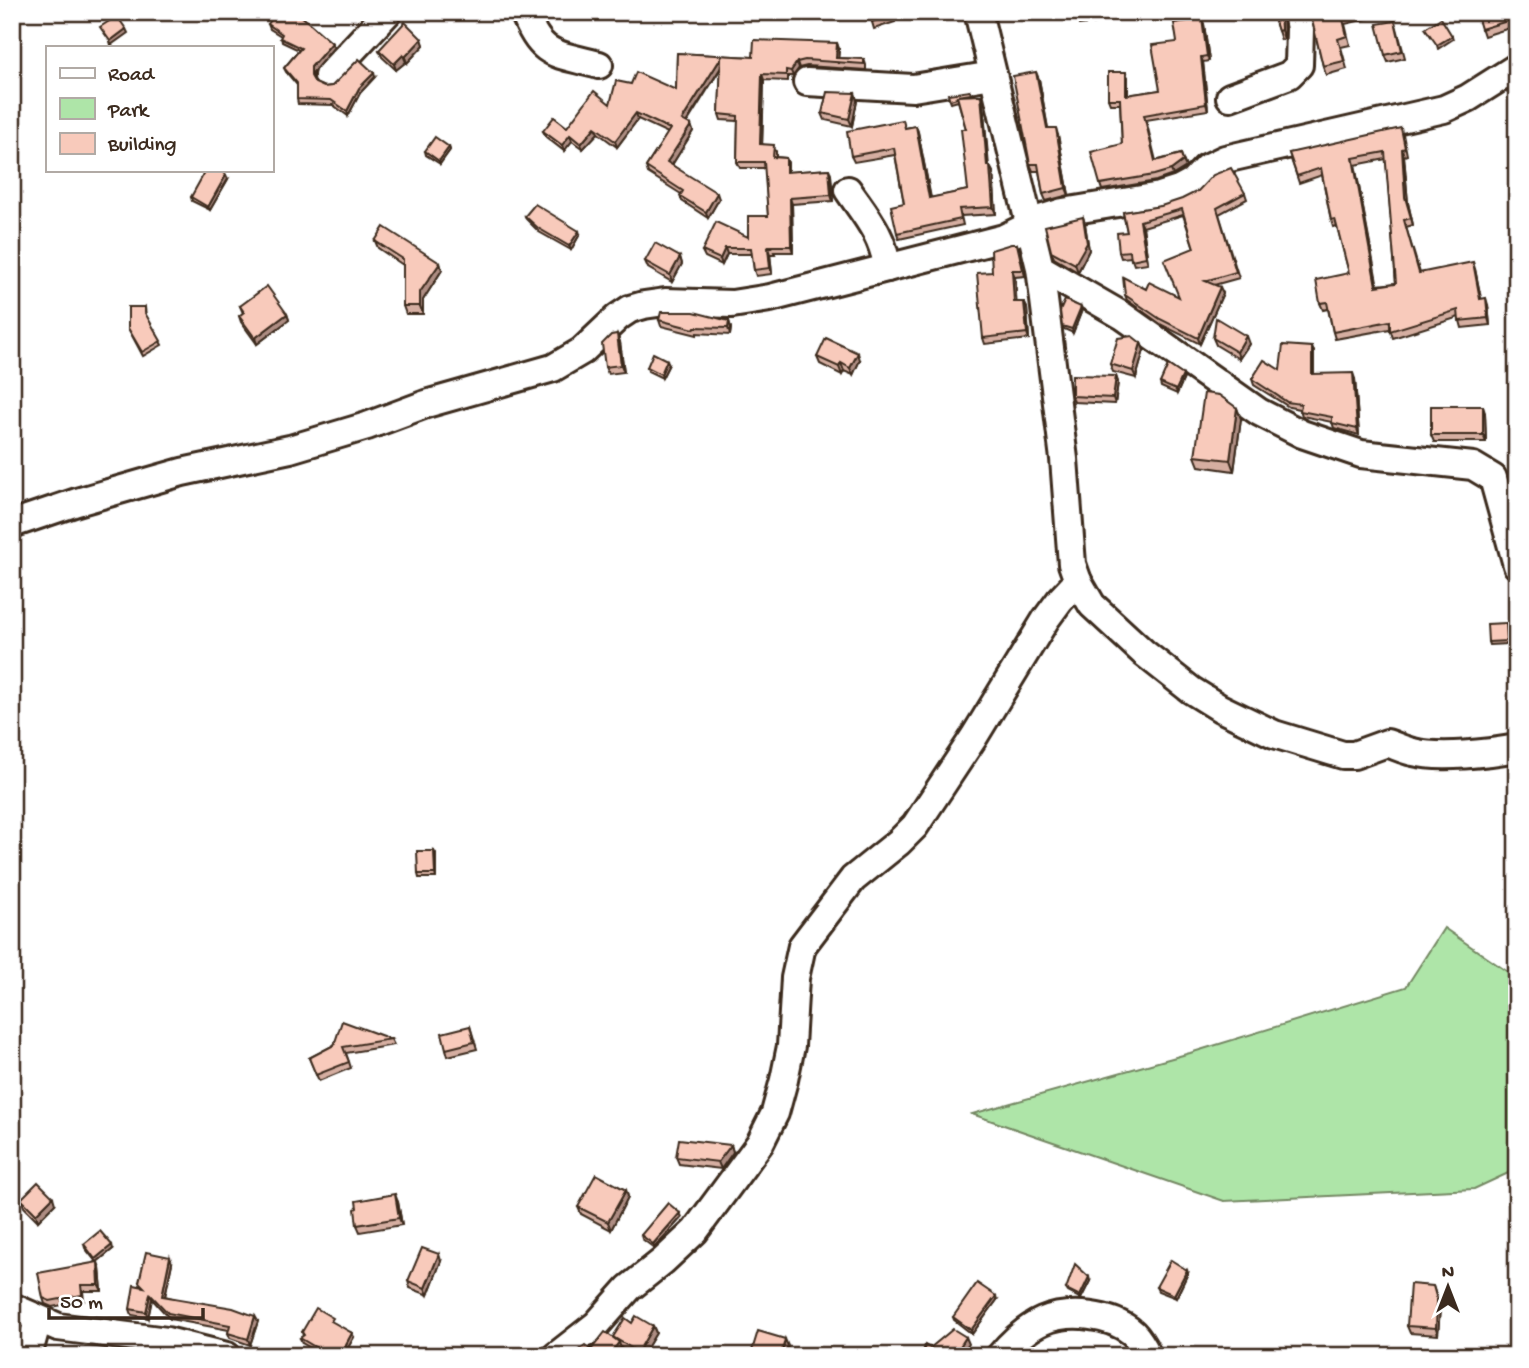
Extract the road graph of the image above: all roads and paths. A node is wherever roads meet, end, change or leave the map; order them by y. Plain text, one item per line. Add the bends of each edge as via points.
1 (388, 12) edge
2 (524, 12) edge
3 (978, 12) edge
4 (1297, 12) edge
5 (599, 65) dead end
6 (1517, 67) edge
7 (993, 75) junction
8 (328, 76) dead end
9 (807, 82) dead end
10 (1230, 97) dead end
11 (848, 190) dead end
12 (1030, 226) junction
13 (887, 268) junction
14 (1040, 268) junction
15 (12, 524) edge
16 (1517, 565) edge
17 (1078, 581) junction
18 (1517, 748) edge
19 (12, 1307) edge
20 (38, 1320) junction
21 (28, 1356) edge
22 (227, 1356) edge
23 (556, 1356) edge
24 (1000, 1356) edge
25 (1148, 1356) edge

1 - 8 street
2 - 5 street via 546,49
3 - 7 street
4 - 10 street via 1299,65 1289,75
6 - 12 street via 1444,109 1225,159 1206,168 1192,183 1160,197 1063,212
7 - 9 street via 913,88
7 - 12 street
11 - 13 street via 878,233
12 - 13 street via 1004,238
12 - 14 street
13 - 15 street via 771,298 732,304 665,302 630,309 582,351 553,368 290,449 182,472
14 - 16 street via 1123,316 1259,412 1301,433 1360,454 1463,464 1481,470 1493,478
14 - 17 street via 1064,459 1069,540
17 - 18 street via 1092,605 1191,690 1275,734 1343,755 1387,743 1436,754
17 - 23 street via 1046,620 915,825 853,879 802,946 784,1080 760,1143 695,1231 629,1288 597,1324
19 - 20 street
20 - 21 street
20 - 22 street via 58,1327 167,1341
24 - 25 street via 1032,1327 1060,1316 1122,1325

